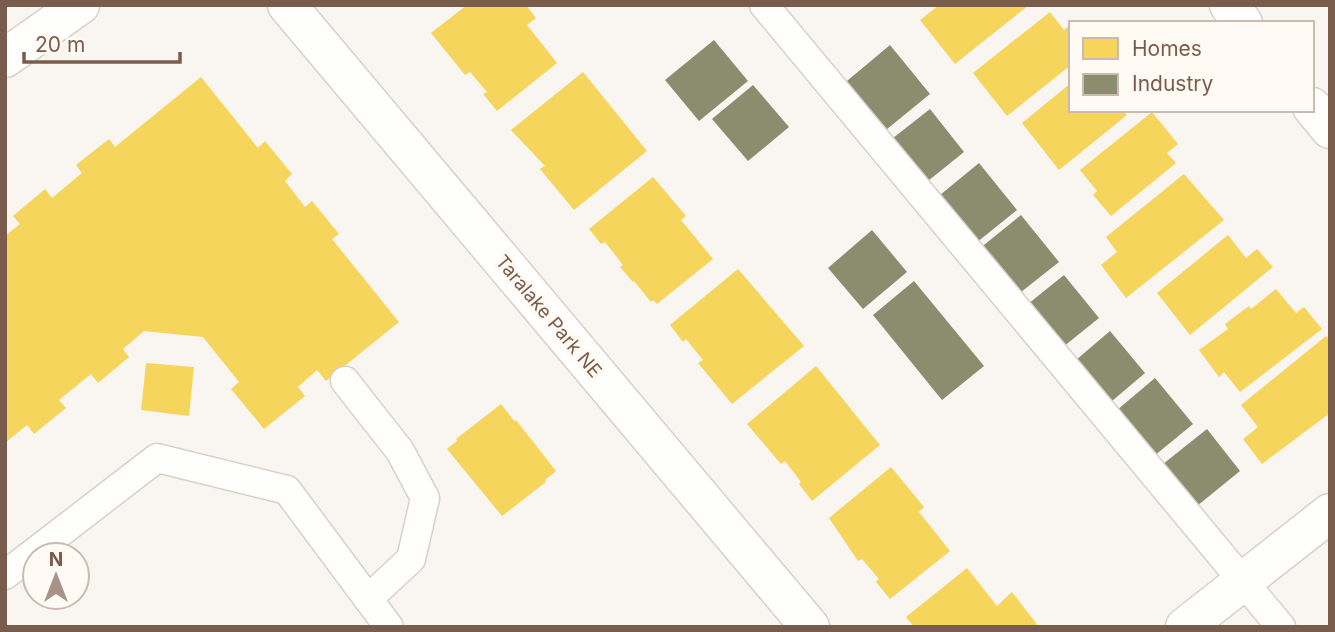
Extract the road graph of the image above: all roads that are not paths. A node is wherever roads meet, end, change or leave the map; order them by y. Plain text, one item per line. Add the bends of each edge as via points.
1 (80, 5) edge
2 (287, 5) edge
3 (764, 5) edge
4 (1228, 5) edge
5 (1241, 21) edge
6 (5, 58) edge
7 (1314, 109) edge
8 (1330, 129) edge
9 (345, 381) dead end
10 (1330, 513) edge
11 (5, 575) edge
12 (1244, 580) junction
13 (368, 599) junction
14 (389, 627) edge
15 (810, 627) edge
16 (1185, 627) edge
17 (1281, 627) edge

1 - 6 street
2 - 15 street, Taralake Park NE
3 - 12 lane
4 - 5 street
7 - 8 street
9 - 13 lane via 400,451 425,498 411,559
10 - 12 street
11 - 13 lane via 157,458 287,490
12 - 16 street
12 - 17 lane
13 - 14 lane

